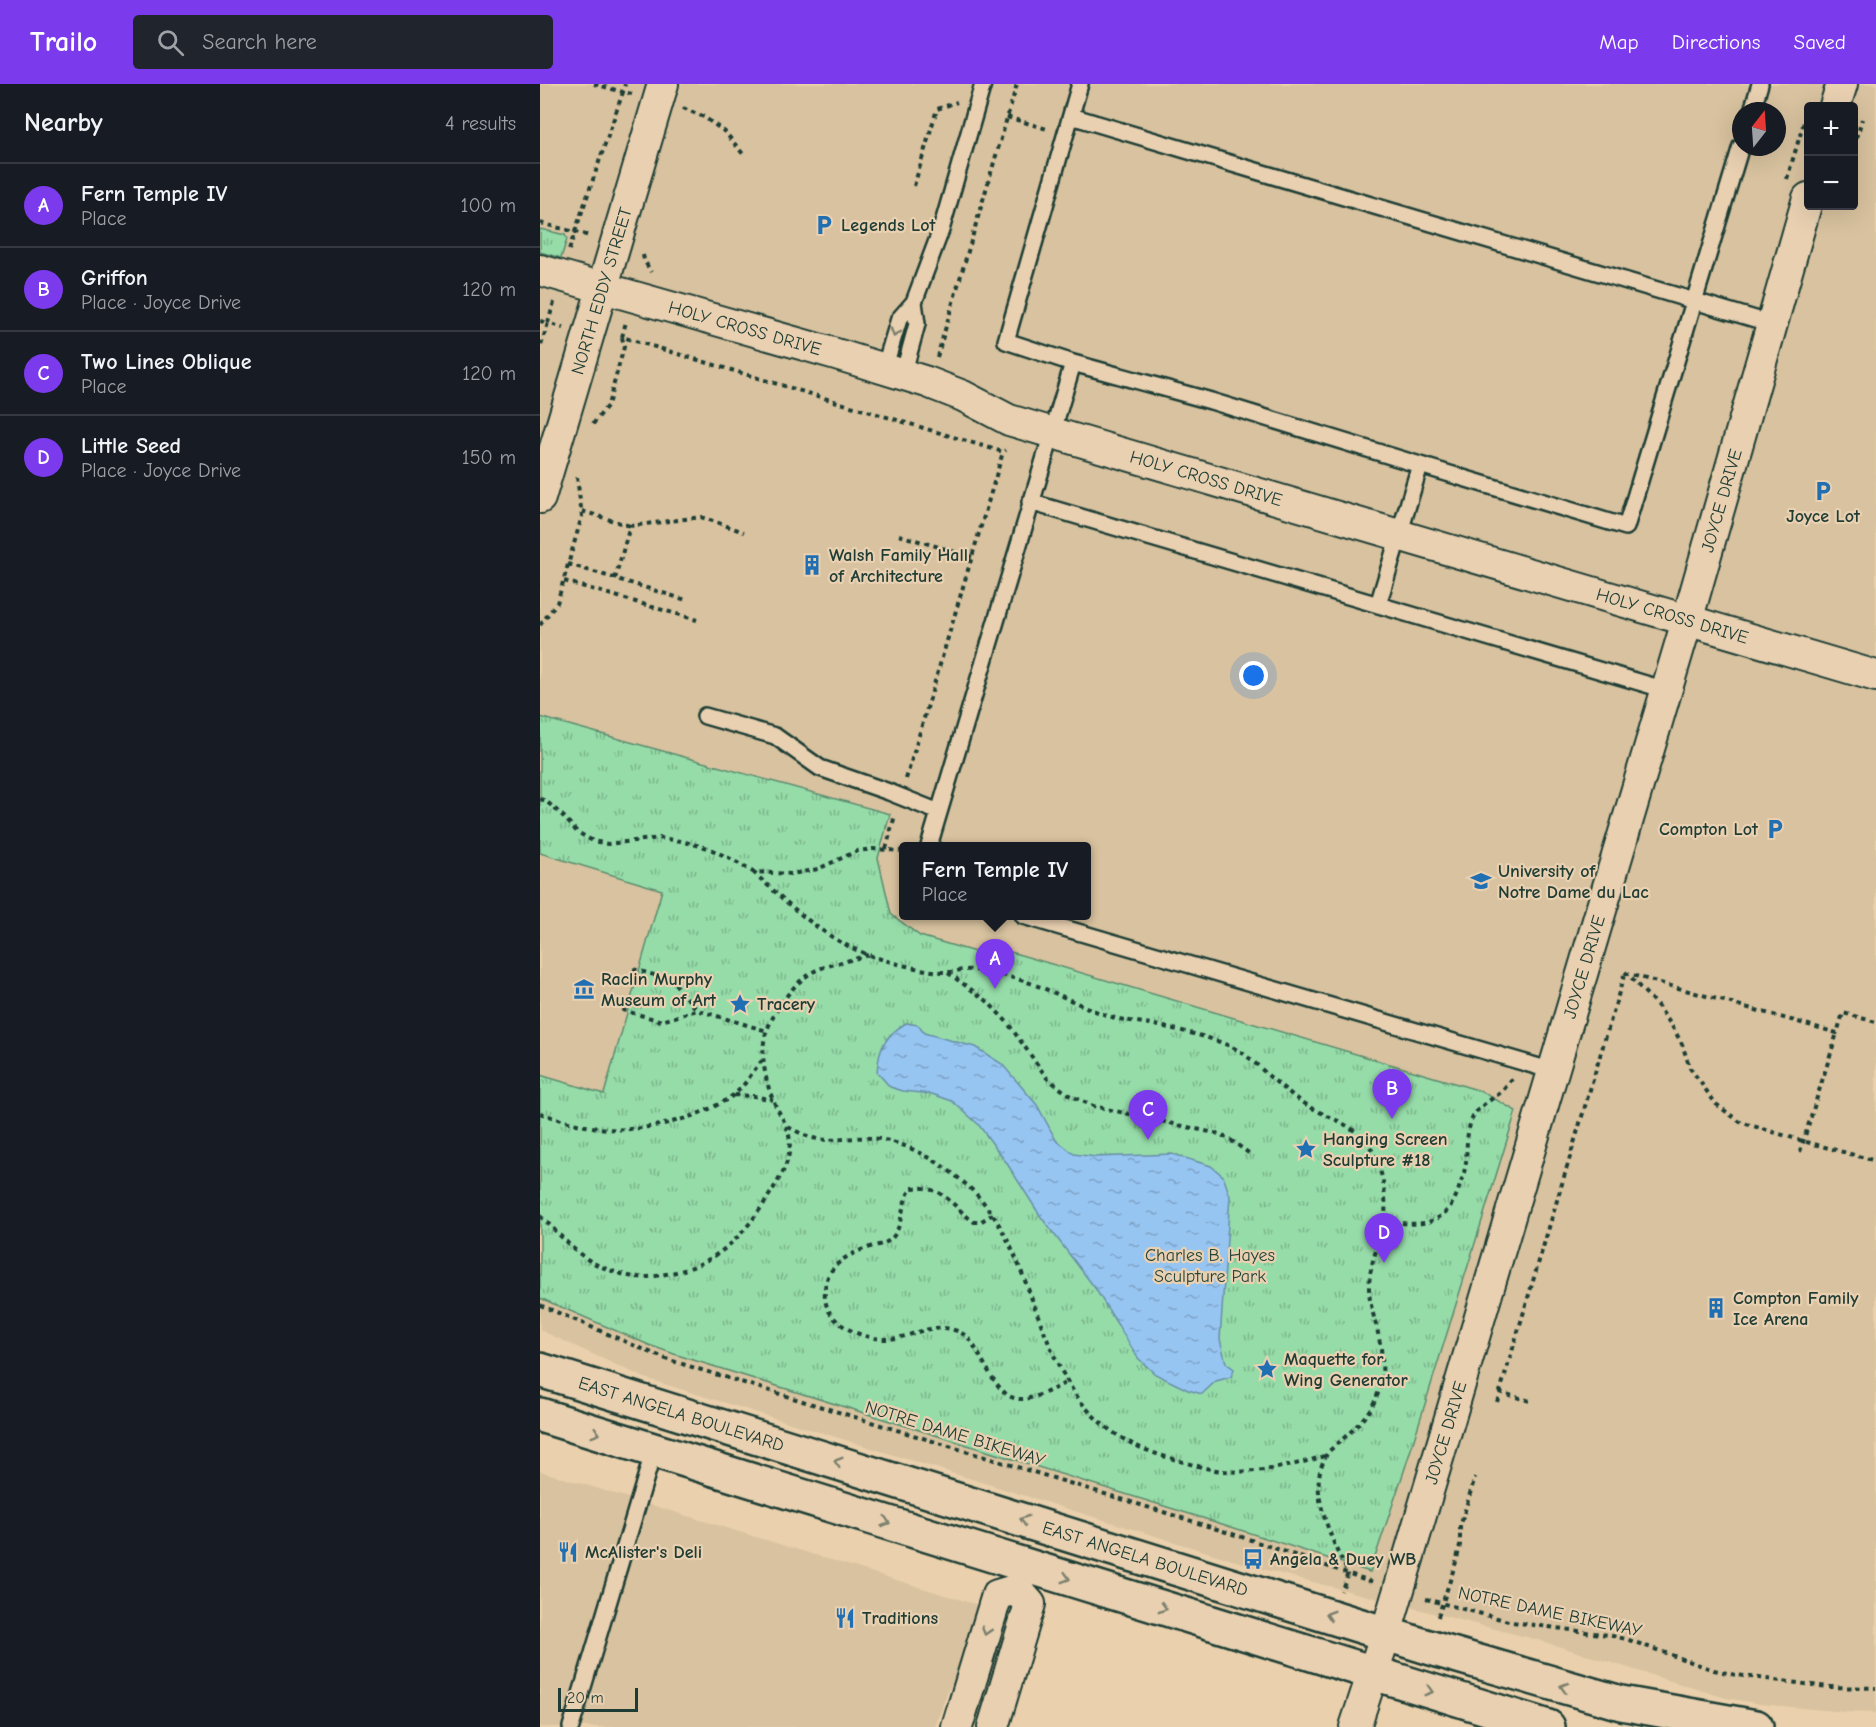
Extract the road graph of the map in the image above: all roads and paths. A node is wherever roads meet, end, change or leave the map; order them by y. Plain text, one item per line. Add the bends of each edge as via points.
1 (594, 84) edge
2 (625, 84) edge
3 (983, 84) edge
4 (1017, 84) edge
5 (1080, 84) edge
6 (1760, 84) edge
7 (1842, 84) edge
8 (623, 92) junction
9 (661, 92) edge
10 (959, 95) dead end
11 (1755, 102) edge
12 (1836, 102) edge
13 (1071, 116) junction
14 (1007, 117) junction
15 (1050, 130) dead end
16 (743, 154) dead end
17 (1738, 156) edge
18 (914, 186) dead end
19 (1805, 210) edge
20 (540, 223) edge
21 (575, 232) junction
22 (567, 257) dead end
23 (548, 281) edge
24 (603, 287) junction
25 (1695, 301) junction
26 (540, 321) edge
27 (548, 323) junction
28 (1772, 324) junction
29 (540, 349) edge
30 (936, 362) dead end
31 (1073, 363) junction
32 (894, 372) junction
33 (590, 434) dead end
34 (1049, 442) junction
35 (1003, 452) junction
36 (1420, 465) junction
37 (580, 466) dead end
38 (542, 484) edge
39 (1030, 502) junction
40 (582, 511) junction
41 (630, 526) junction
42 (744, 531) dead end
43 (899, 535) dead end
44 (1399, 536) junction
45 (972, 557) junction
46 (568, 564) junction
47 (615, 579) junction
48 (564, 581) junction
49 (686, 600) dead end
50 (1378, 605) junction
51 (697, 620) dead end
52 (1687, 621) junction
53 (540, 625) edge
54 (1876, 676) edge
55 (1666, 690) junction
56 (705, 716) dead end
57 (901, 796) junction
58 (540, 799) edge
59 (939, 812) junction
60 (930, 842) edge
61 (886, 849) junction
62 (899, 851) edge
63 (753, 872) junction
64 (1040, 920) edge
65 (868, 955) junction
66 (633, 969) dead end
67 (948, 972) junction
68 (1625, 972) junction
69 (622, 1010) dead end
70 (697, 1010) junction
71 (1876, 1022) edge
72 (767, 1031) junction
73 (1837, 1033) junction
74 (763, 1060) junction
75 (1539, 1067) junction
76 (734, 1095) junction
77 (773, 1100) junction
78 (540, 1113) edge
79 (788, 1127) junction
80 (1803, 1141) junction
81 (1800, 1152) dead end
82 (1250, 1154) dead end
83 (1876, 1161) edge
84 (993, 1214) junction
85 (540, 1216) edge
86 (1384, 1220) junction
87 (540, 1305) edge
88 (540, 1370) edge
89 (1067, 1382) junction
90 (1499, 1392) junction
91 (1530, 1401) dead end
92 (1497, 1402) dead end
93 (540, 1415) edge
94 (654, 1450) junction
95 (1326, 1456) junction
96 (1475, 1477) dead end
97 (1347, 1573) junction
98 (1021, 1577) junction
99 (1366, 1580) dead end
100 (1341, 1591) dead end
101 (1430, 1600) dead end
102 (1443, 1603) junction
103 (1438, 1617) dead end
104 (1386, 1633) junction
105 (1373, 1673) junction
106 (1876, 1688) edge
107 (571, 1727) edge
108 (957, 1727) edge
109 (993, 1727) edge
110 (1355, 1727) edge
111 (1548, 1727) edge
112 (1756, 1727) edge

1 - 8 path
2 - 8 path
3 - 32 lane via 941,230 914,302 899,319
4 - 14 path
5 - 13 lane
6 - 11 lane
7 - 12 street
8 - 9 path
8 - 21 path
9 - 16 path via 725,132
9 - 24 street, NORTH EDDY STREET
10 - 18 path via 957,102 937,109
13 - 25 lane
13 - 31 lane via 1006,341
14 - 15 path
14 - 30 path
17 - 25 lane
19 - 28 street, JOYCE DRIVE
20 - 21 path
21 - 22 path
23 - 24 street, HOLY CROSS DRIVE
23 - 27 path
24 - 32 street, HOLY CROSS DRIVE
24 - 38 street, NORTH EDDY STREET
25 - 28 lane
25 - 36 lane via 1626,527
26 - 27 path
27 - 29 path
28 - 52 street, JOYCE DRIVE
31 - 34 lane
31 - 36 lane
32 - 34 street, HOLY CROSS DRIVE via 963,396
33 - 35 path via 608,405 624,347 622,337
34 - 35 path via 1017,443
34 - 39 lane
34 - 44 street, HOLY CROSS DRIVE
35 - 45 path
36 - 44 lane
37 - 40 path via 576,477
39 - 50 lane
39 - 59 lane
40 - 41 path
40 - 46 path
41 - 42 path via 701,517
41 - 47 path
43 - 45 path
44 - 50 lane
44 - 52 street, HOLY CROSS DRIVE
45 - 57 path
46 - 47 path
46 - 48 path
47 - 49 path
48 - 51 path
48 - 53 path via 557,603
50 - 55 lane
52 - 54 street, HOLY CROSS DRIVE
52 - 55 street, JOYCE DRIVE
55 - 75 street, JOYCE DRIVE
56 - 57 lane via 775,736 820,768
57 - 59 lane
57 - 61 path
58 - 63 path via 592,841 681,841 708,848
59 - 60 lane
61 - 62 path
61 - 63 path via 857,851 818,869 792,874
63 - 65 path via 796,912 828,935
64 - 75 lane
65 - 67 path
65 - 72 path via 818,970 799,983 779,1007
66 - 70 path via 672,980
67 - 82 path via 987,1001 1047,1078 1069,1095 1094,1106 1218,1134
67 - 86 path via 983,971 1012,977 1108,1016 1191,1034 1236,1049 1292,1095 1360,1135 1373,1153 1382,1180
68 - 73 path
68 - 80 path via 1672,1026 1690,1068 1716,1104 1740,1122
68 - 90 path
69 - 70 path via 662,1021
70 - 72 path
71 - 73 path via 1844,1013
72 - 74 path
73 - 80 path
74 - 76 path
74 - 77 path
75 - 86 path via 1482,1105 1473,1117 1465,1170 1453,1204 1444,1214 1418,1224
75 - 104 street, JOYCE DRIVE
76 - 77 path
76 - 78 path via 668,1123 638,1127 581,1125
77 - 79 path
79 - 84 path via 814,1138 871,1138 906,1146 948,1169
79 - 85 path via 789,1152 780,1176 751,1222 722,1251 685,1271 641,1278 601,1267
80 - 81 path
80 - 83 path
84 - 89 path via 1013,1251
84 - 89 path via 974,1222 937,1191 912,1188 897,1232 890,1240 853,1253 836,1263 829,1273 825,1300 830,1313 838,1323 873,1337 888,1339 944,1327 958,1331 969,1339 996,1384 1010,1396 1031,1399
86 - 95 path via 1369,1281 1383,1360 1382,1382 1374,1407
87 - 97 path, NOTRE DAME BIKEWAY via 666,1359 1157,1510
104 -> 88 main road, EAST ANGELA BOULEVARD
89 - 95 path via 1102,1426 1120,1439 1161,1456 1221,1470 1252,1472
90 - 91 path
90 - 92 path
93 -> 94 main road
94 -> 98 main road
94 - 107 lane
95 - 97 path via 1318,1481 1318,1497
96 - 102 path
97 - 99 path, NOTRE DAME BIKEWAY
97 - 100 path
98 -> 105 main road
98 -> 108 street via 997,1595
98 - 109 street via 1030,1604
101 - 102 path, NOTRE DAME BIKEWAY
102 - 103 path
102 - 106 path, NOTRE DAME BIKEWAY via 1512,1622 1626,1639 1736,1675 1828,1687
104 - 105 street, JOYCE DRIVE
112 -> 104 main road, EAST ANGELA BOULEVARD via 1620,1703
105 - 110 street, JOYCE DRIVE
105 -> 111 main road

